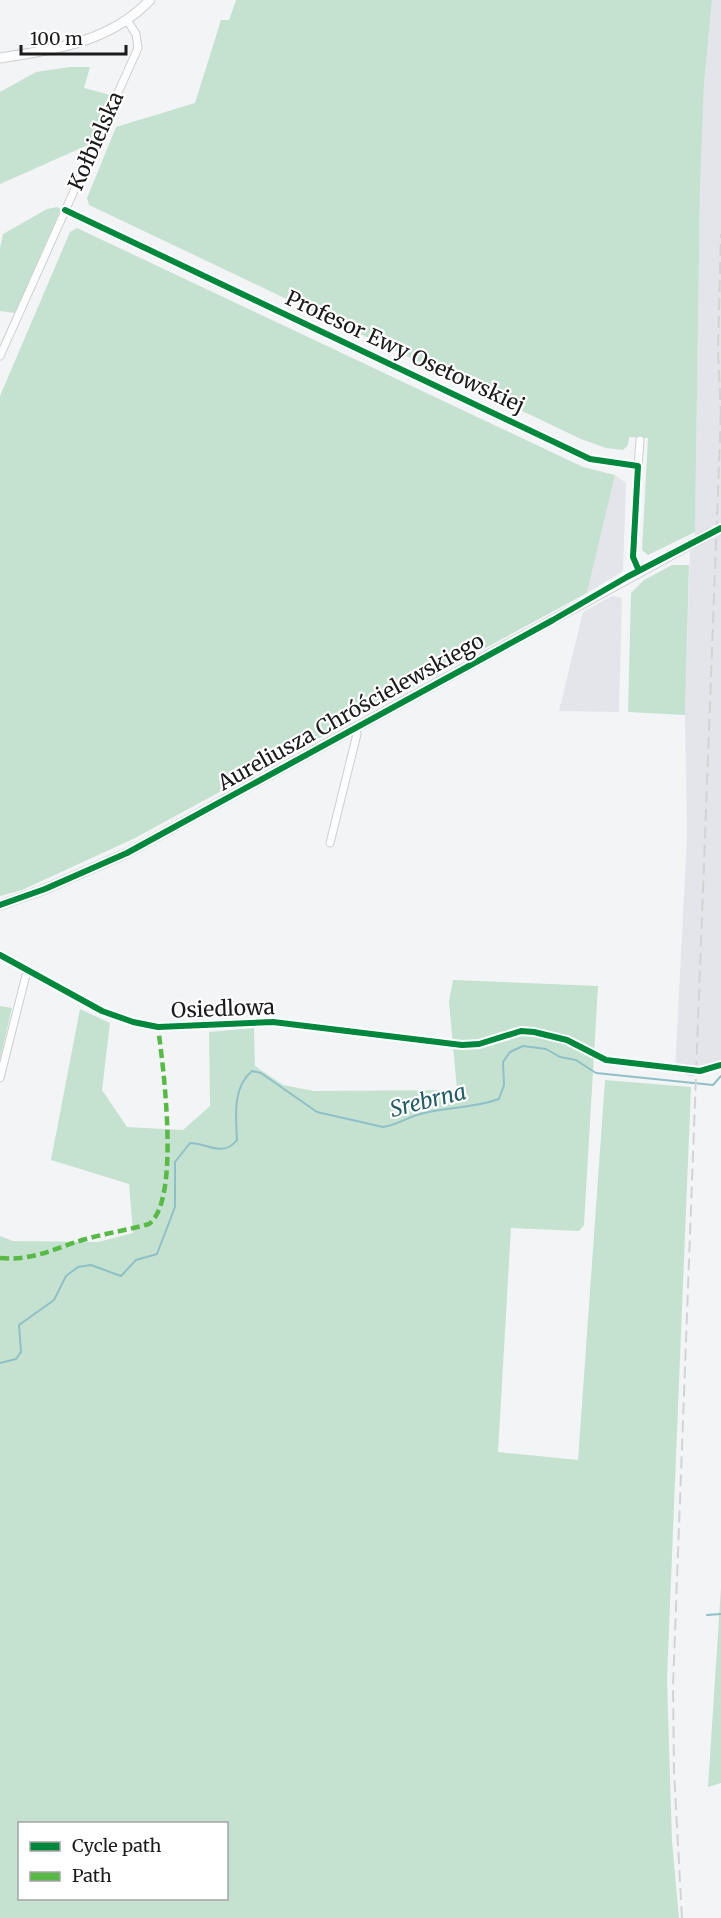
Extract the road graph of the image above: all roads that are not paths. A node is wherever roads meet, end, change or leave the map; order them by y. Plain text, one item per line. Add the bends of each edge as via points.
1 (150, 0) edge
2 (127, 20) junction
3 (0, 58) edge
4 (65, 210) junction
5 (0, 356) edge
6 (640, 440) dead end
7 (638, 466) junction
8 (711, 533) tunnel mouth
9 (639, 571) junction
10 (354, 728) junction
11 (330, 843) dead end
12 (0, 905) edge
13 (0, 955) edge
14 (27, 970) junction
15 (721, 1065) edge
16 (0, 1078) edge

1 - 2 street
2 - 3 street via 85,42
2 - 4 street, Kołbielska via 136,34 138,48
4 - 5 street, Kołbielska
4 - 7 street, Profesor Ewy Osetowskiej via 590,459
6 - 7 street
7 - 9 street via 633,556
8 - 9 street, Aureliusza Chróścielewskiego
9 - 10 street, Aureliusza Chróścielewskiego
10 - 11 street, Aureliusza Chróścielewskiego via 357,734
10 - 12 street, Aureliusza Chróścielewskiego via 127,853 45,890
13 - 14 street, Osiedlowa
14 - 15 street, Osiedlowa via 102,1011 158,1027 273,1022 462,1045 521,1031 567,1040 606,1060 700,1071
14 - 16 street

